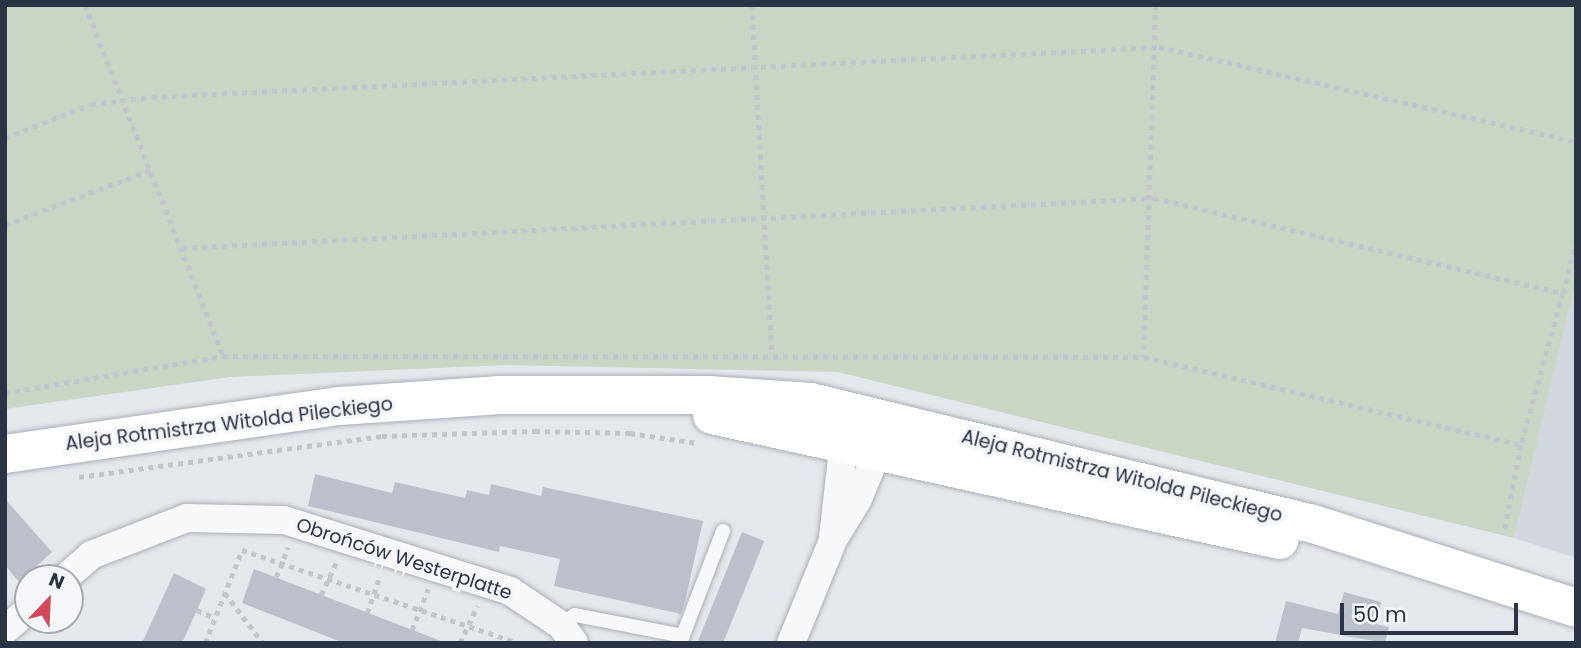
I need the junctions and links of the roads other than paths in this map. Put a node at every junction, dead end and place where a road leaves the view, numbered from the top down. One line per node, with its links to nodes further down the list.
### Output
1 (865, 434): 2 (street, Aleja Rotmistrza Witolda Pileckiego); 5 (street, Aleja Rotmistrza Witolda Pileckiego); 8 (street)
2 (5, 454)
3 (723, 531): 7 (lane)
4 (81, 564): 6 (street, Obrońców Westerplatte)
5 (1576, 608)
6 (567, 634): 7 (lane)
7 (682, 639)
8 (791, 643)

